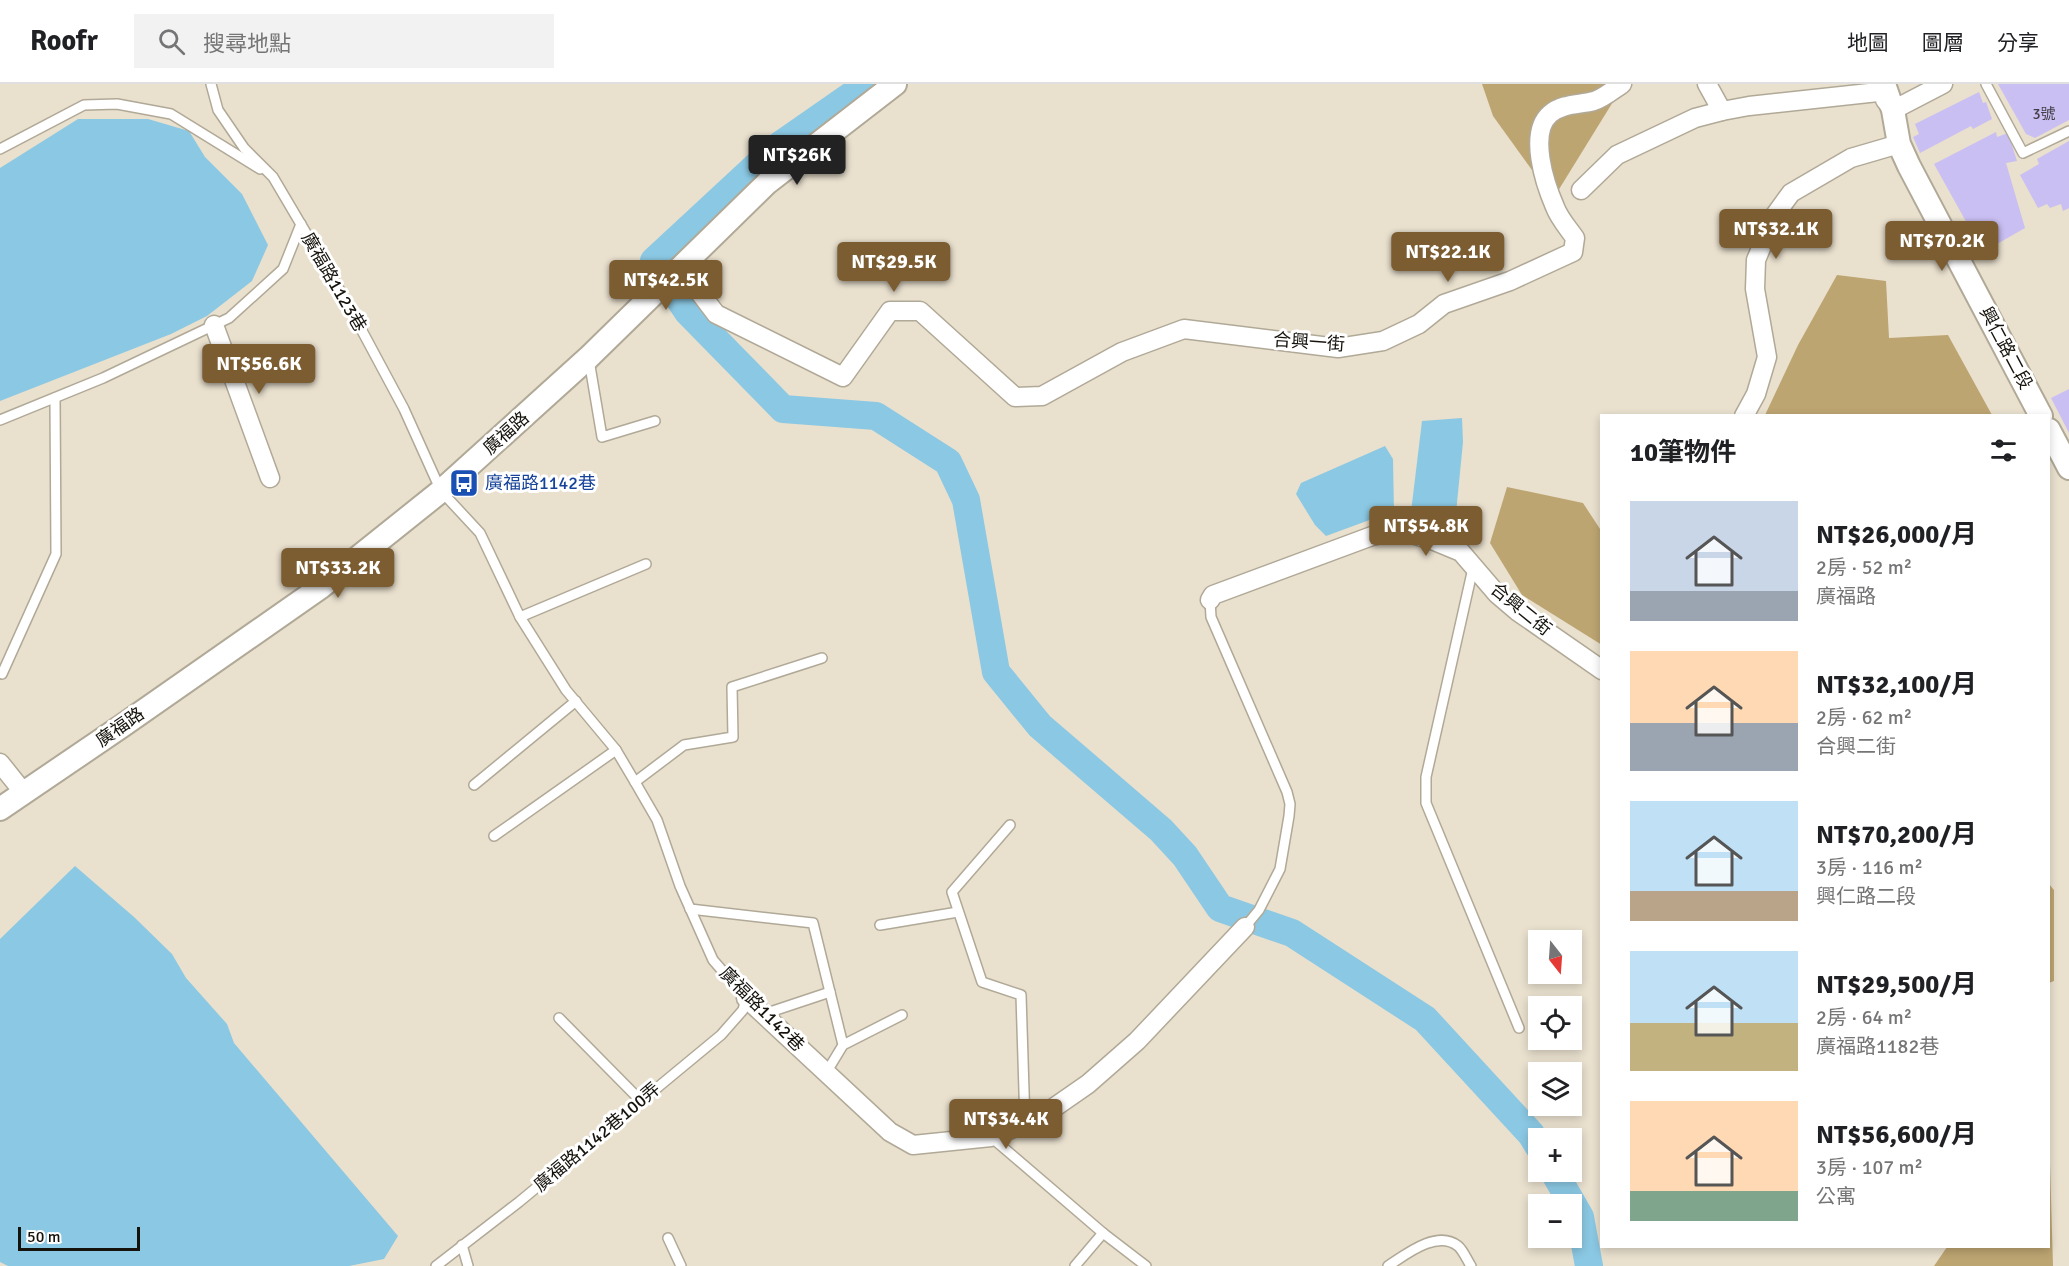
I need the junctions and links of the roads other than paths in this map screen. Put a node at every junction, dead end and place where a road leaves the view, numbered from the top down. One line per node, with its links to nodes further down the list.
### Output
1 (212, 84): 13 (lane, 廣福路1123巷)
2 (895, 84): 16 (street, 廣福路)
3 (1622, 84): 16 (street, 合興一街)
4 (1707, 84): 9 (street)
5 (1943, 84): 8 (street)
6 (1986, 84): 10 (lane)
7 (1878, 87): 8 (street, 興仁路二段); 9 (street)
8 (1893, 110): 11 (street, 興仁路二段)
9 (1722, 111): 14 (street)
10 (2069, 131)
11 (1899, 144): 20 (street); 21 (street, 興仁路二段)
12 (0, 149): 13 (lane)
13 (273, 177): 15 (lane, 廣福路1123巷)
14 (1581, 190)
15 (302, 224): 17 (lane); 27 (lane, 廣福路1123巷)
16 (680, 268): 18 (street, 廣福路)
17 (214, 325): 19 (lane); 26 (street)
18 (588, 358): 23 (lane); 27 (street, 廣福路)
19 (55, 398): 22 (lane); 34 (lane)
20 (1745, 414)
21 (2040, 414)
22 (0, 420)
23 (655, 421)
24 (2050, 432): 25 (street)
25 (2069, 468)
26 (270, 477)
27 (441, 491): 31 (lane, 廣福路1142巷); 40 (street, 廣福路)
28 (646, 564): 31 (lane)
29 (1473, 565): 30 (street, 合興二街); 33 (street, 合興二街); 53 (lane)
30 (1210, 600): 47 (lane)
31 (520, 616): 35 (lane, 廣福路1142巷)
32 (822, 658): 38 (lane)
33 (1600, 669)
34 (2, 674)
35 (576, 701): 36 (lane, 廣福路1142巷); 39 (lane)
36 (616, 750): 38 (lane, 廣福路1142巷); 43 (lane)
37 (0, 763): 40 (street)
38 (635, 782): 44 (lane, 廣福路1142巷)
39 (474, 785)
40 (24, 793): 41 (street, 廣福路)
41 (0, 809)
42 (1010, 825): 45 (lane)
43 (494, 836)
44 (690, 909): 48 (lane); 49 (lane, 廣福路1142巷)
45 (958, 912): 46 (lane); 57 (lane)
46 (880, 925)
47 (1245, 927): 57 (street, 廣福路1142巷)
48 (830, 992): 50 (lane); 54 (lane)
49 (746, 998): 50 (street, 廣福路1142巷); 56 (lane, 廣福路1142巷100弄)
50 (763, 1014): 55 (street, 廣福路1142巷)
51 (902, 1016): 54 (lane)
52 (559, 1018): 56 (lane)
53 (1520, 1028)
54 (843, 1045): 55 (lane)
55 (826, 1073): 58 (street, 廣福路1142巷)
56 (641, 1101): 61 (lane, 廣福路1142巷100弄)
57 (1026, 1123): 58 (street, 廣福路1142巷)
58 (991, 1137): 59 (lane)
59 (1103, 1233): 65 (lane); 66 (lane)
60 (668, 1238): 64 (lane)
61 (462, 1245): 62 (lane, 廣福路1142巷100弄); 63 (lane)
62 (436, 1266)
63 (468, 1266)
64 (681, 1266)
65 (1075, 1266)
66 (1146, 1266)
67 (1388, 1266): 68 (lane)
68 (1472, 1266)

